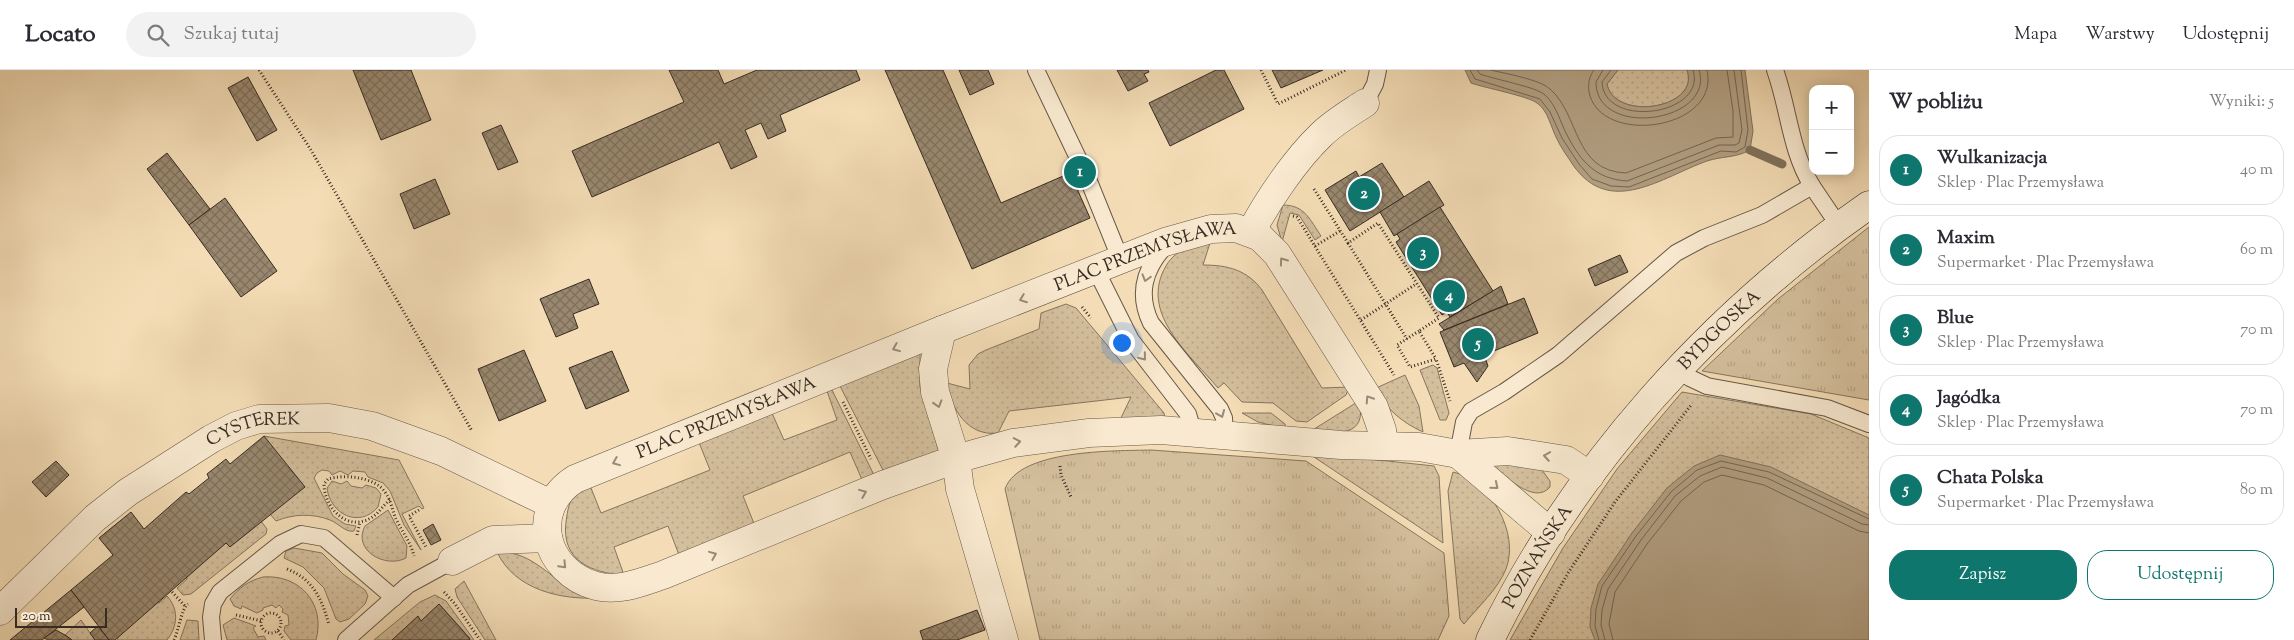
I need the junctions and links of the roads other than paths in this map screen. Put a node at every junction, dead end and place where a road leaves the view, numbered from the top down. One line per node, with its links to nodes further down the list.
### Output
1 (1036, 70): 10 (lane)
2 (1378, 70): 4 (lane)
3 (1775, 70): 5 (lane)
4 (1365, 103): 8 (street)
5 (1812, 186): 7 (lane); 17 (lane)
6 (1869, 205): 7 (street, BYDGOSKA)
7 (1839, 226): 12 (street, BYDGOSKA)
8 (1251, 232): 9 (street, PLAC PRZEMYSŁAWA); 16 (street, PLAC PRZEMYSŁAWA, one-way to 8)
9 (1174, 240): 10 (street, PLAC PRZEMYSŁAWA); 15 (lane, one-way to 15)
10 (1108, 264): 11 (street, PLAC PRZEMYSŁAWA, one-way to 11); 14 (lane, one-way to 14)
11 (942, 330): 18 (street, one-way to 18); 20 (street, PLAC PRZEMYSŁAWA, one-way to 20)
12 (1678, 370): 13 (lane); 19 (street, BYDGOSKA)
13 (1869, 424)
14 (1194, 432): 15 (street); 18 (street, one-way to 14)
15 (1225, 435): 16 (street)
16 (1384, 445): 17 (street)
17 (1458, 454): 19 (street, one-way to 17); 21 (street, one-way to 21)
18 (956, 459): 22 (street, one-way to 18); 28 (street)
19 (1590, 476): 21 (street, POZNAŃSKA)
20 (551, 504): 22 (street); 25 (street, CYSTEREK)
21 (1551, 533): 29 (street, POZNAŃSKA)
22 (548, 538): 23 (street)
23 (440, 557): 24 (lane)
24 (394, 598): 26 (lane); 27 (lane)
25 (0, 611)
26 (213, 640)
27 (346, 640)
28 (1004, 640)
29 (1490, 640)

